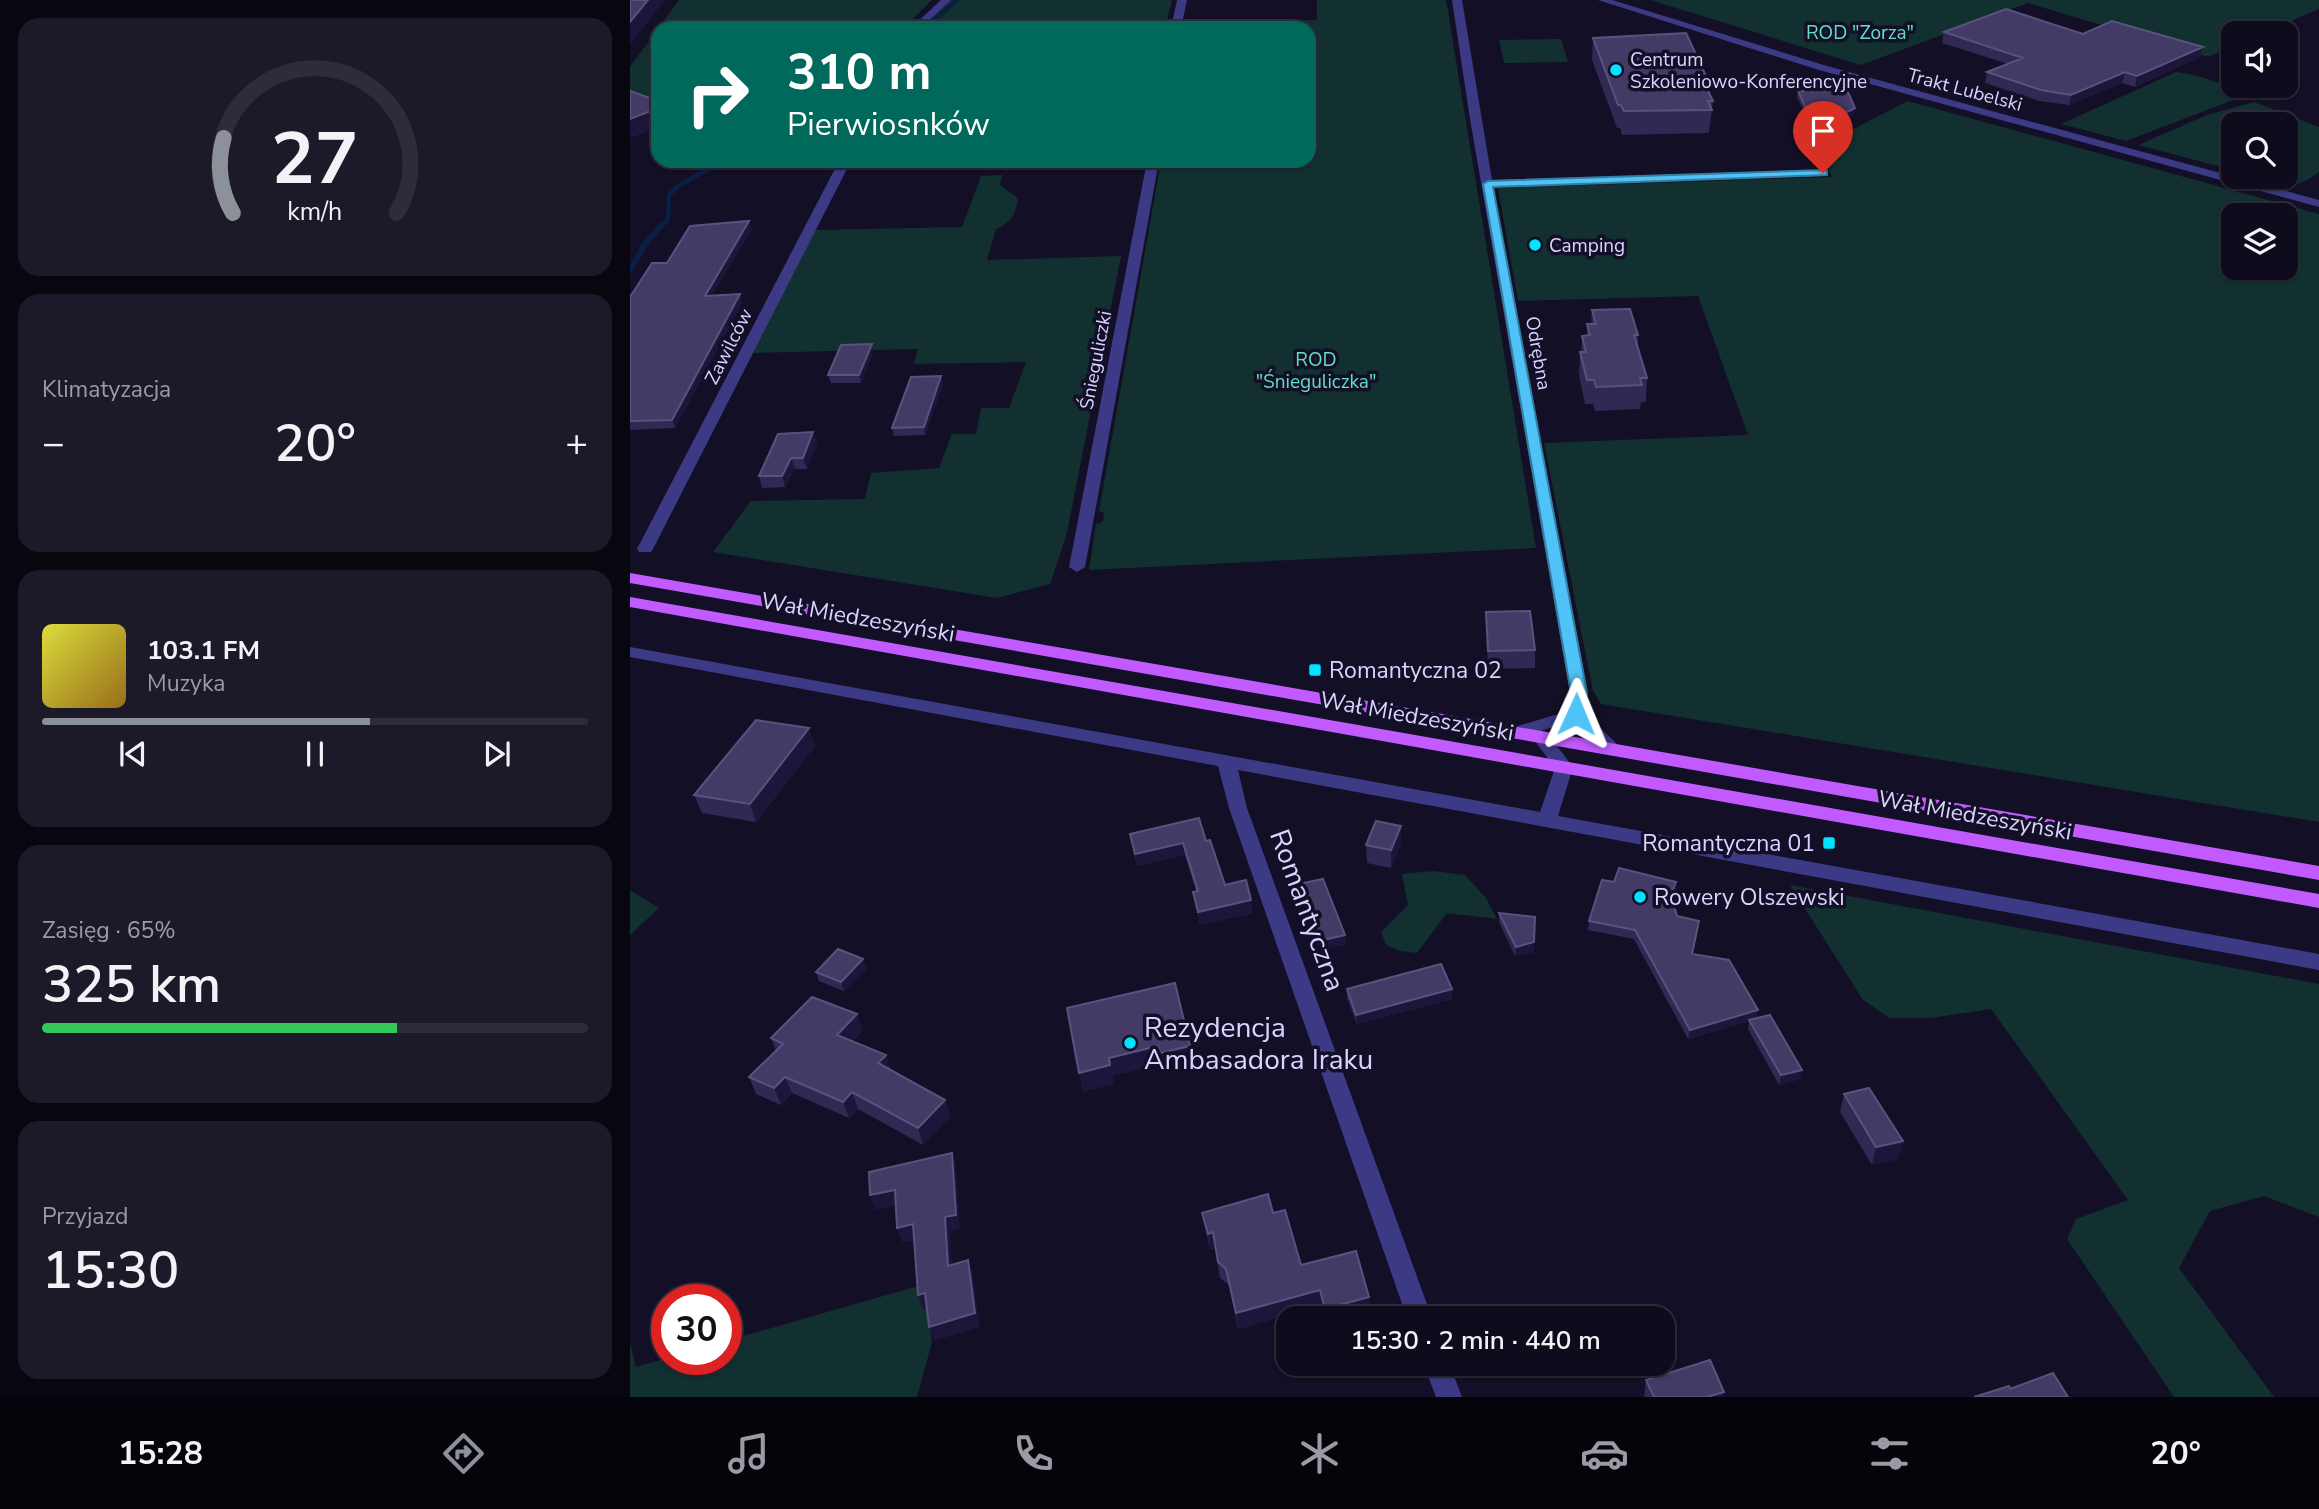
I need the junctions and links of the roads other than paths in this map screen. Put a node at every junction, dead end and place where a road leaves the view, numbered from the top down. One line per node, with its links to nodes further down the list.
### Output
1 (946, 0): 5 (street)
2 (1182, 0): 6 (street)
3 (1457, 0): 10 (street, Odrębna)
4 (1603, 0): 11 (street, Trakt Lubelski)
5 (924, 21)
6 (1178, 21)
7 (841, 168): 12 (street, Zawilców)
8 (1152, 168): 13 (street, Śnieguliczki)
9 (1823, 173): 10 (street)
10 (1488, 184): 17 (street, Odrębna)
11 (2319, 205)
12 (645, 549)
13 (1077, 567)
14 (630, 578): 18 (main road, Wał Miedzeszyński)
15 (630, 602): 22 (main road, Wał Miedzeszyński)
16 (630, 652): 21 (street)
17 (1576, 714): 18 (street); 20 (street)
18 (1514, 733): 19 (main road, Wał Miedzeszyński)
19 (1541, 737): 20 (main road, Wał Miedzeszyński); 22 (street)
20 (1612, 749): 24 (main road, Wał Miedzeszyński)
21 (1226, 760): 23 (street); 27 (street, Romantyczna)
22 (1564, 767): 23 (street); 25 (main road, Wał Miedzeszyński)
23 (1547, 821): 26 (street)
24 (2319, 873)
25 (2319, 901)
26 (2319, 962)
27 (1416, 1306)
28 (1441, 1376): 29 (street)
29 (1448, 1397)

